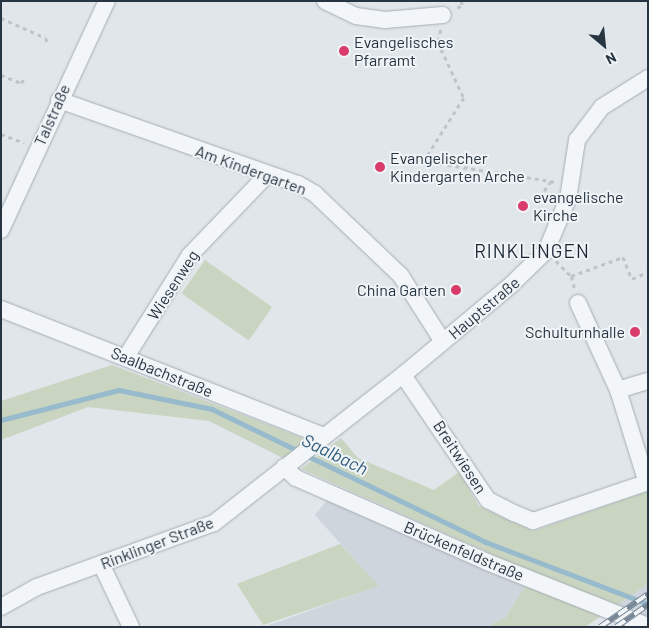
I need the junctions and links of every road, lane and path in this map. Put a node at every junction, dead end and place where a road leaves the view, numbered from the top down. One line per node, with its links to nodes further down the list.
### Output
1 (107, 1): 9 (street, Talstraße)
2 (325, 1): 3 (street)
3 (443, 15): 13 (path)
4 (1, 18): 5 (path)
5 (47, 42)
6 (1, 75): 7 (path)
7 (25, 78)
8 (648, 78): 14 (street, Hauptstraße)
9 (58, 100): 11 (street, Talstraße); 12 (street, Am Kindergarten)
10 (1, 134): 11 (path)
11 (37, 148): 16 (street, Talstraße)
12 (267, 175): 22 (street, Am Kindergarten); 23 (street, Wiesenweg)
13 (551, 181): 14 (path); 15 (path)
14 (570, 182): 17 (street, Hauptstraße)
15 (544, 191)
16 (1, 230)
17 (546, 251): 19 (path); 22 (street, Hauptstraße)
18 (648, 272): 19 (path)
19 (571, 276): 20 (path)
20 (578, 303): 26 (street, Breitwiesen)
21 (1, 309): 23 (street, Saalbachstraße)
22 (442, 342): 24 (street, Hauptstraße)
23 (126, 358): 27 (street, Saalbachstraße)
24 (403, 375): 27 (street, Hauptstraße); 29 (street, Breitwiesen)
25 (648, 381): 26 (street)
26 (618, 390): 29 (street, Breitwiesen)
27 (320, 438): 28 (street, Rinklinger Straße)
28 (288, 464): 30 (street, Rinklinger Straße); 32 (street, Brückenfeldstraße)
29 (647, 482)
30 (101, 564): 31 (street, Rinklinger Straße); 33 (street)
31 (1, 607)
32 (648, 626)
33 (131, 627)

